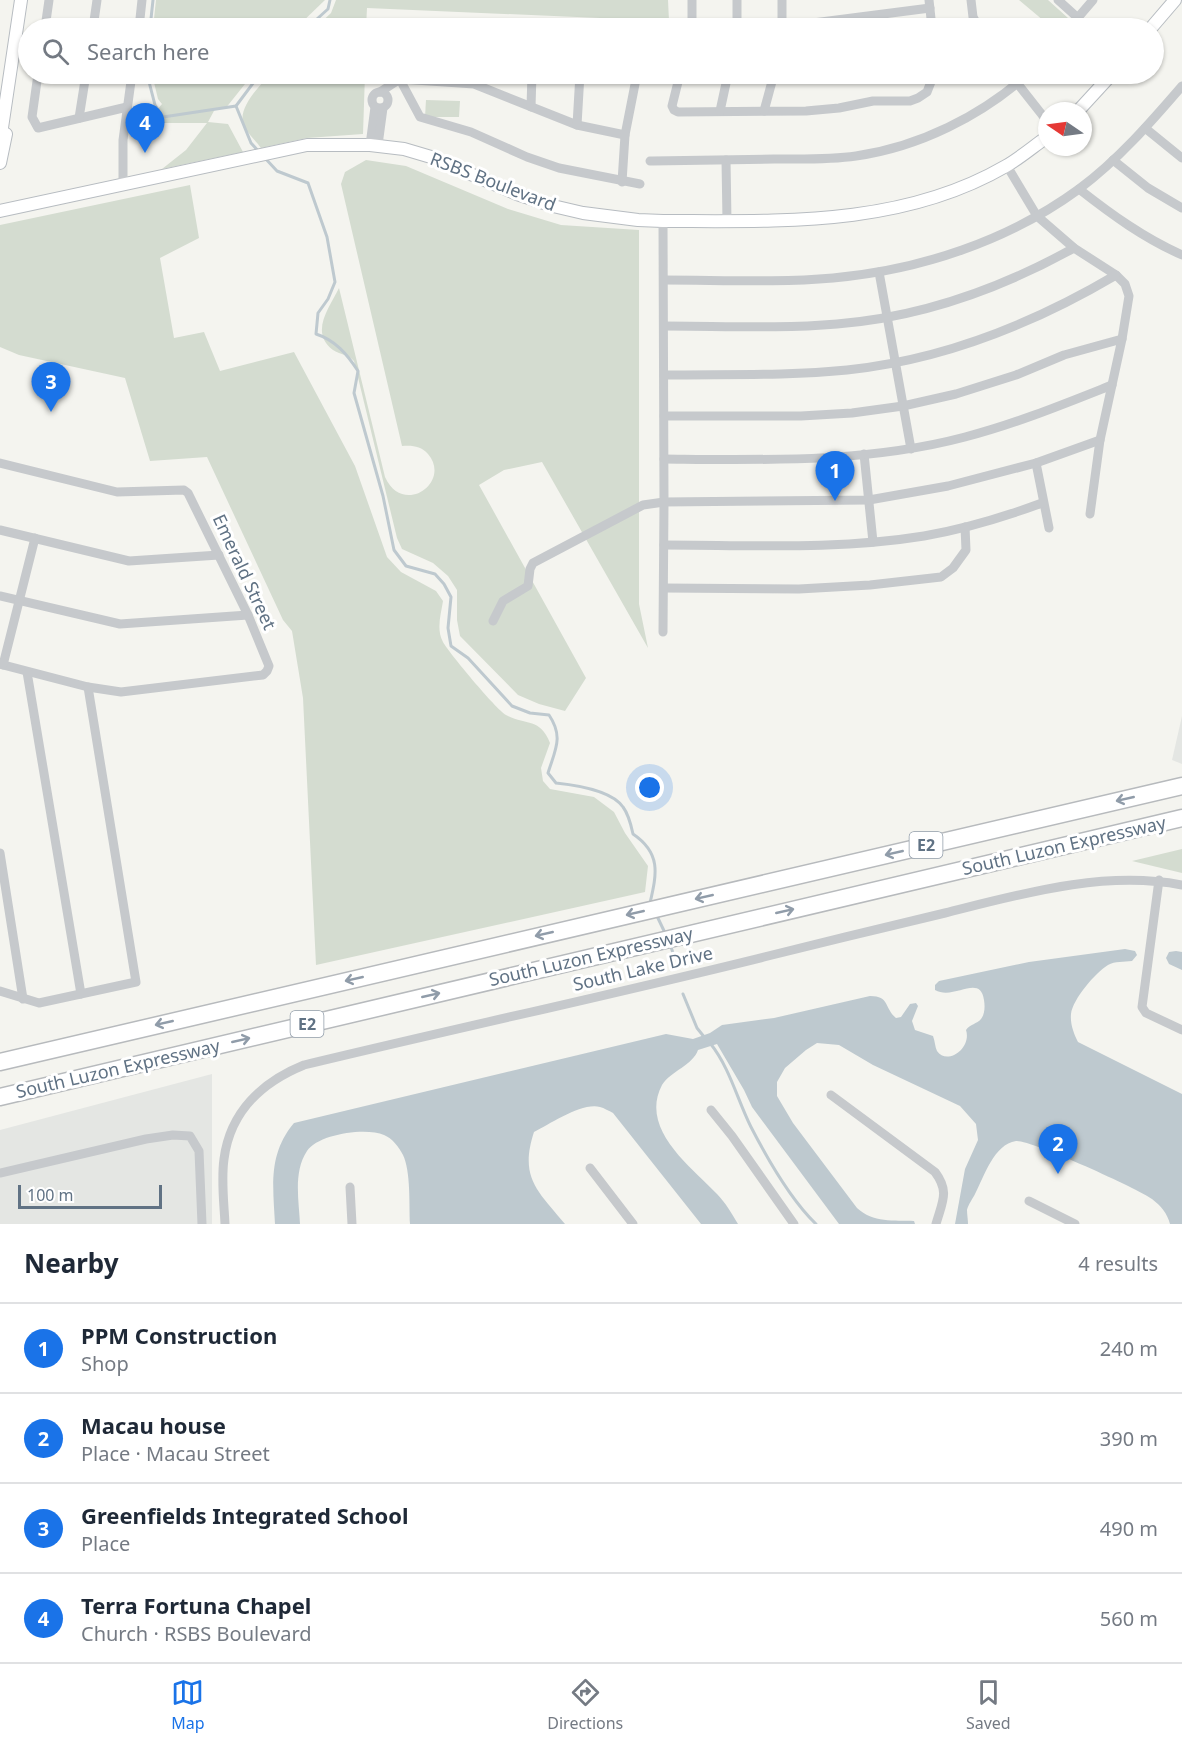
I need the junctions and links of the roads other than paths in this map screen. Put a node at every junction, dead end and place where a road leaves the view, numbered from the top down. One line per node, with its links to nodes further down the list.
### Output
1 (21, 0): 51 (street)
2 (49, 0): 13 (street)
3 (97, 0): 14 (street)
4 (142, 0): 15 (street)
5 (692, 0): 16 (street)
6 (737, 0): 17 (street)
7 (782, 0): 18 (street)
8 (971, 0): 20 (street)
9 (1058, 0): 21 (street)
10 (1093, 0): 21 (street)
11 (1175, 0): 22 (street)
12 (930, 4): 19 (street)
13 (46, 18)
14 (94, 18)
15 (140, 18)
16 (692, 18)
17 (737, 18)
18 (782, 18)
19 (844, 18)
20 (974, 18)
21 (1078, 18)
22 (1160, 18)
23 (37, 84): 52 (street)
24 (84, 84): 52 (street)
25 (130, 84): 46 (street)
26 (390, 84): 41 (street)
27 (402, 84): 40 (street)
28 (410, 84): 40 (street)
29 (474, 84): 47 (street)
30 (532, 84): 47 (street)
31 (579, 84): 53 (street)
32 (635, 84): 55 (street)
33 (677, 84): 49 (street)
34 (726, 84): 49 (street)
35 (771, 84): 50 (street)
36 (930, 84): 50 (street)
37 (1017, 84): 48 (street); 60 (street)
38 (1103, 84): 43 (street)
39 (1182, 86): 42 (street)
40 (404, 89): 45 (street); 65 (street)
41 (380, 92): 45 (street); 45 (street)
42 (1174, 95): 44 (street); 54 (street)
43 (1086, 102)
44 (1182, 103)
45 (382, 105): 58 (street)
46 (127, 107): 52 (street); 66 (street)
47 (531, 107): 53 (street)
48 (1038, 110)
49 (720, 111): 50 (street)
50 (764, 111)
51 (2, 113): 56 (street); 63 (street)
52 (79, 118)
53 (577, 125): 55 (street)
54 (1145, 128): 59 (street); 61 (street)
55 (625, 135): 65 (street)
56 (0, 141)
57 (1038, 143): 64 (street, RSBS Boulevard)
58 (374, 145): 66 (street, RSBS Boulevard); 72 (street, RSBS Boulevard)
59 (1182, 158)
60 (726, 160): 62 (street); 73 (street)
61 (1113, 160): 68 (street); 69 (street)
62 (650, 161)
63 (0, 163)
64 (1006, 166): 71 (street); 73 (street, RSBS Boulevard)
65 (622, 182): 67 (street)
66 (123, 183): 70 (street, RSBS Boulevard)
67 (640, 184)
68 (1079, 189): 71 (street); 75 (street)
69 (1182, 208)
70 (0, 211)
71 (1037, 216): 74 (street); 76 (street)
72 (663, 221): 73 (street, RSBS Boulevard); 78 (street)
73 (727, 221)
74 (1074, 248): 77 (street); 79 (street)
75 (1182, 255)
76 (879, 272): 78 (street); 79 (street)
77 (1116, 275): 81 (street); 82 (street)
78 (664, 280): 80 (street)
79 (887, 317): 80 (street); 82 (street)
80 (664, 326): 83 (street)
81 (1122, 339): 84 (street); 85 (street)
82 (895, 363): 83 (street); 85 (street)
83 (664, 375): 86 (street)
84 (1112, 385): 87 (street); 88 (street)
85 (903, 406): 86 (street); 88 (street)
86 (664, 416): 90 (street)
87 (1100, 440): 91 (street); 96 (street)
88 (911, 449): 89 (street)
89 (864, 454): 90 (street); 93 (street)
90 (664, 459): 94 (street)
91 (1036, 463): 93 (street); 95 (street)
92 (0, 464): 103 (street, Emerald Street)
93 (869, 500): 94 (street); 101 (street)
94 (664, 502): 102 (street); 108 (street)
95 (1042, 503): 97 (street); 98 (street)
96 (1089, 514)
97 (965, 527): 101 (street); 104 (street)
98 (1049, 528)
99 (0, 530): 100 (street)
100 (35, 538): 103 (street); 106 (street)
101 (873, 542): 102 (street)
102 (664, 545): 104 (street)
103 (219, 555): 107 (street, Emerald Street)
104 (664, 588): 109 (street)
105 (0, 596): 106 (street)
106 (19, 601): 107 (street); 110 (street)
107 (248, 615): 112 (street, Emerald Street)
108 (493, 621)
109 (663, 632)
110 (1, 664): 111 (street)
111 (27, 672): 112 (street); 120 (street)
112 (88, 687): 120 (street)
113 (1178, 785): 123 (highway, South Luzon Expressway / E2, one-way to 123)
114 (1182, 818): 125 (highway, South Luzon Expressway / E2, one-way to 114)
115 (0, 853): 118 (street)
116 (1159, 880): 117 (street, South Lake Drive); 122 (street); 133 (street, South Lake Drive)
117 (1182, 885)
118 (4, 905): 121 (street)
119 (0, 991): 121 (street)
120 (81, 994): 121 (street)
121 (23, 999)
122 (1182, 1030)
123 (0, 1062)
124 (831, 1095): 137 (street)
125 (0, 1097)
126 (711, 1110): 136 (street)
127 (590, 1168): 135 (street)
128 (0, 1173): 132 (street)
129 (350, 1187): 134 (street)
130 (1029, 1201): 131 (street)
131 (1069, 1223)
132 (202, 1224)
133 (225, 1224)
134 (352, 1224)
135 (633, 1224)
136 (794, 1224)
137 (936, 1224)

